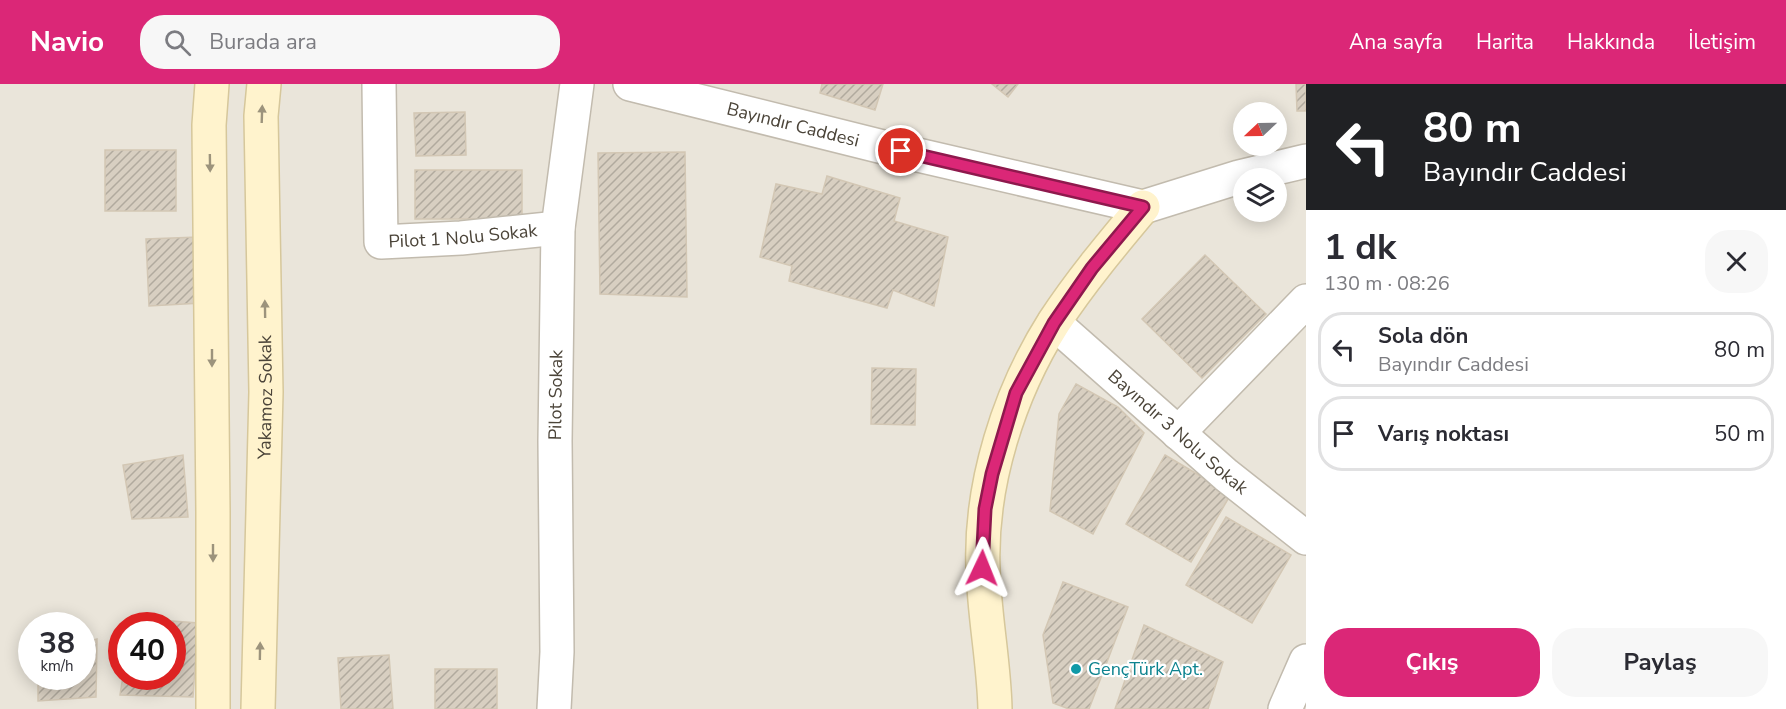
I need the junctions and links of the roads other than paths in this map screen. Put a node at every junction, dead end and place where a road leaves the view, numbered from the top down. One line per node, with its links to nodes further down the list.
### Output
1 (212, 84): 14 (main road, one-way to 14)
2 (264, 84): 15 (main road, Yakamoz Sokak, one-way to 2)
3 (380, 84): 8 (street, Pilot 1 Nolu Sokak)
4 (577, 84): 8 (street, Pilot Sokak)
5 (630, 84): 7 (street, Bayındır Caddesi)
6 (1306, 161): 7 (street)
7 (1143, 207): 10 (main road)
8 (558, 228): 16 (street, Pilot Sokak)
9 (1306, 301): 11 (street)
10 (1054, 323): 11 (street, Bayındır 3 Nolu Sokak); 17 (main road)
11 (1178, 433): 12 (street, Bayındır 3 Nolu Sokak)
12 (1306, 538)
13 (1306, 662): 18 (street)
14 (213, 709)
15 (258, 709)
16 (554, 709)
17 (995, 709)
18 (1285, 709)

